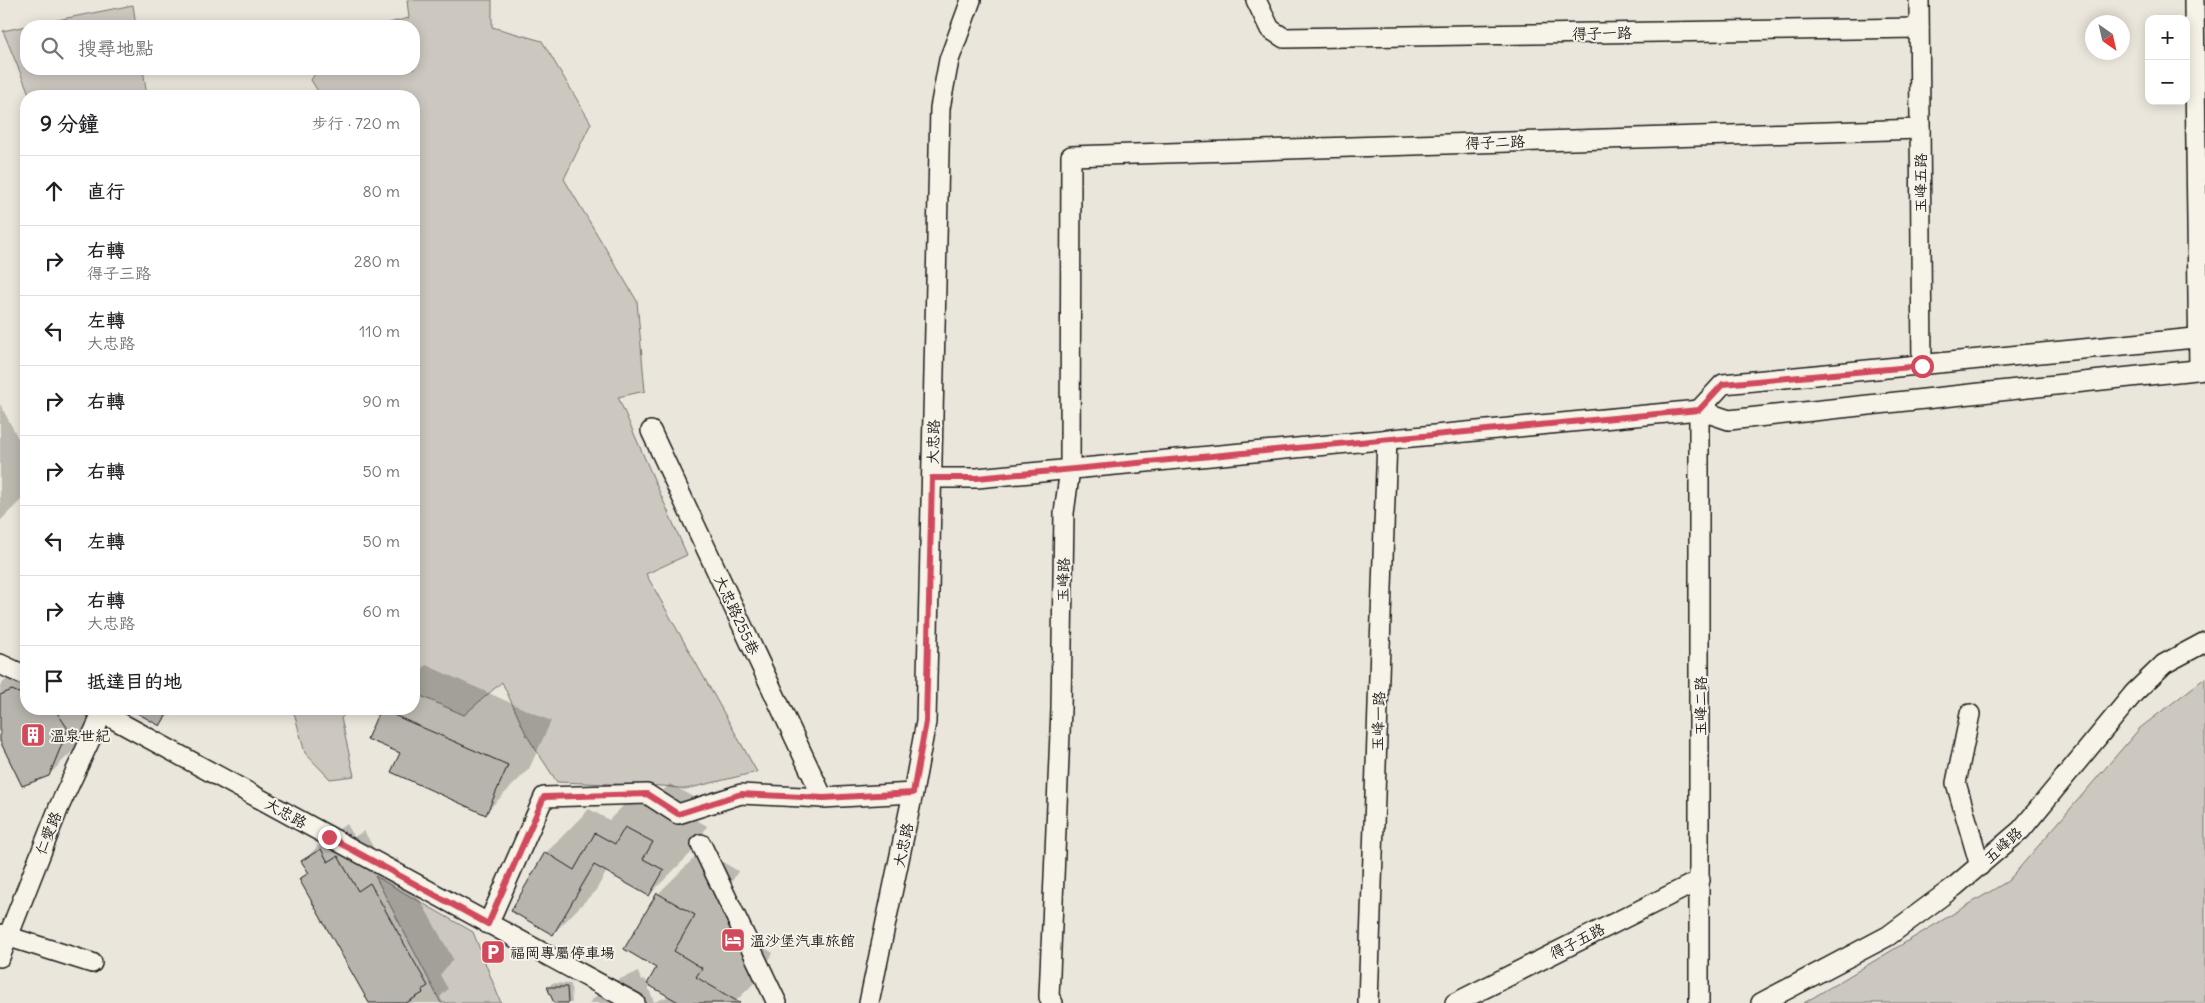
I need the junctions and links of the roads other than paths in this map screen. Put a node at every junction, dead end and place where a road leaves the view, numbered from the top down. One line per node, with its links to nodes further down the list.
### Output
1 (971, 0): 15 (street, 大忠路)
2 (1256, 0): 5 (street, 得子一路)
3 (1919, 0): 5 (street, 玉峰五路)
4 (2194, 0): 8 (street)
5 (1919, 28): 6 (street, 玉峰五路)
6 (1920, 129): 7 (street, 得子二路); 9 (street, 玉峰五路)
7 (1071, 156): 14 (street, 玉峰路)
8 (2202, 337): 9 (street); 10 (street)
9 (1922, 366): 11 (street)
10 (2202, 369): 11 (street)
11 (1699, 410): 13 (street); 26 (street, 玉峰二路)
12 (651, 431): 23 (street, 大忠路255巷)
13 (1387, 439): 14 (street); 35 (street, 玉峰一路)
14 (1070, 469): 15 (street); 34 (street, 玉峰路)
15 (932, 478): 22 (street, 大忠路)
16 (2205, 642): 25 (street, 五峰路)
17 (0, 664): 18 (street)
18 (20, 673)
19 (1970, 714): 25 (street)
20 (97, 715): 28 (street, 仁愛路)
21 (106, 715): 27 (street, 大忠路)
22 (913, 793): 23 (street); 33 (street, 大忠路)
23 (824, 798): 27 (street)
24 (701, 844): 32 (street)
25 (1980, 866): 38 (street, 五峰路)
26 (1700, 880): 36 (street, 得子五路); 37 (street, 玉峰二路)
27 (488, 924): 31 (street, 大忠路)
28 (4, 935): 29 (street, 仁愛路); 30 (street)
29 (0, 957)
30 (92, 963)
31 (635, 1003)
32 (777, 1003)
33 (869, 1003)
34 (1052, 1003)
35 (1368, 1003)
36 (1455, 1003)
37 (1699, 1003)
38 (1761, 1003)

